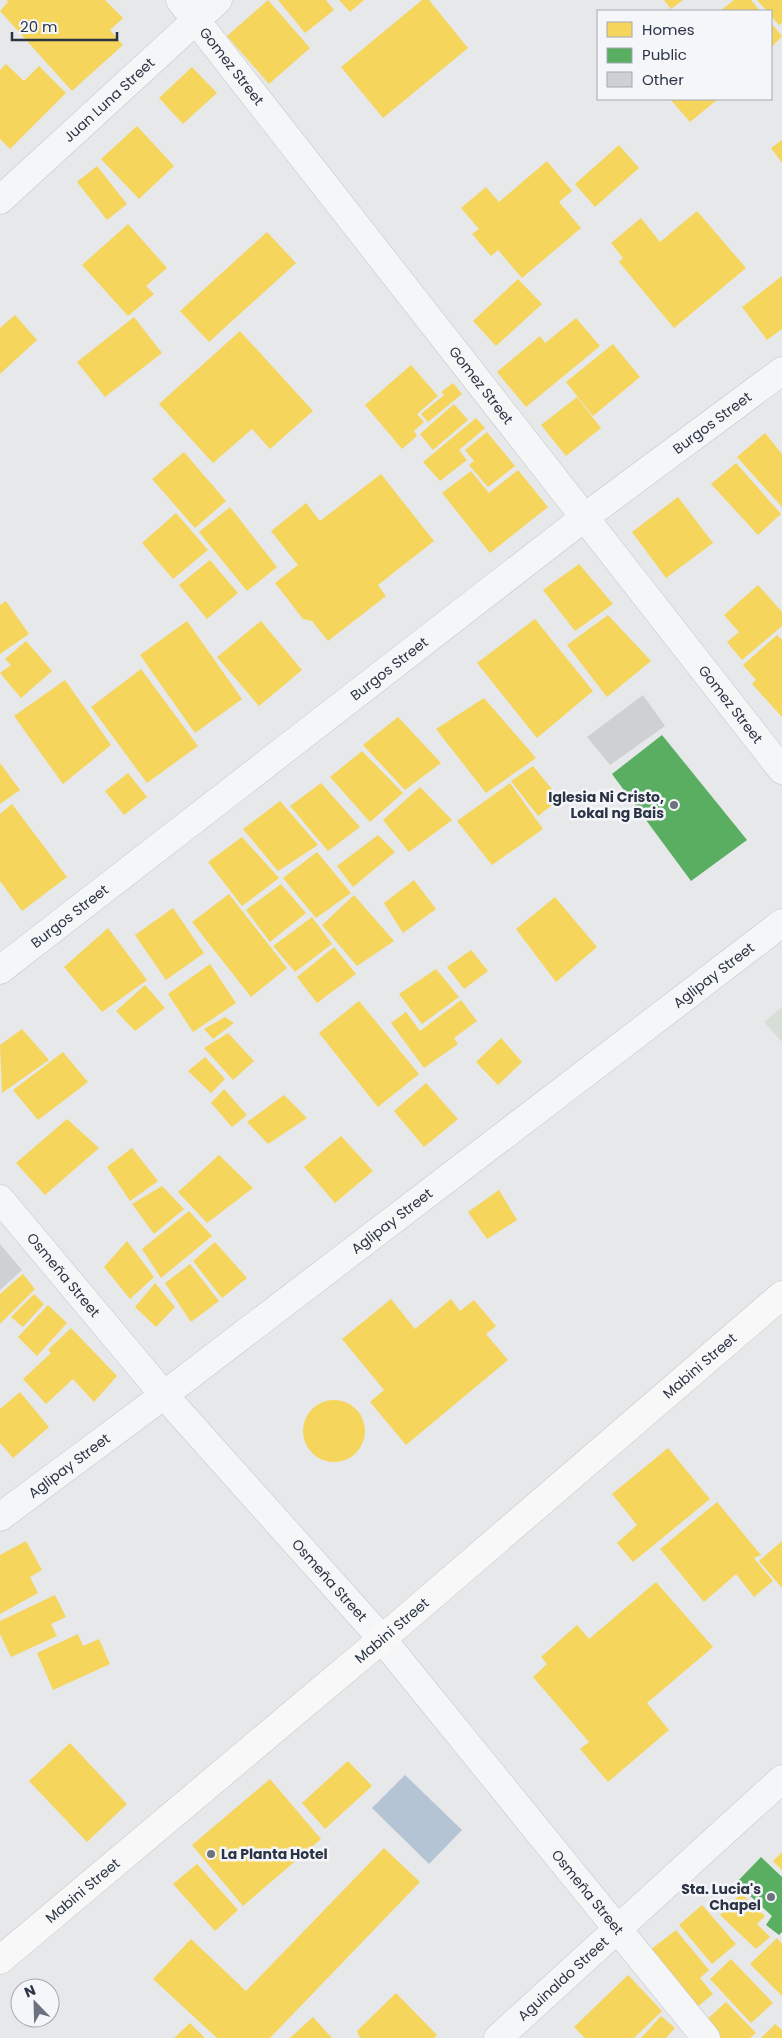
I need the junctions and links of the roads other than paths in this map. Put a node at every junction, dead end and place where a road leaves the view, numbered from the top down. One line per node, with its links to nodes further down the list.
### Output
1 (218, 0): 2 (street, Juan Luna Street)
2 (188, 9): 3 (street, Juan Luna Street); 5 (street, Gomez Street)
3 (0, 200)
4 (782, 371): 5 (street, Burgos Street)
5 (584, 517): 6 (street, Gomez Street); 8 (street, Burgos Street)
6 (782, 770)
7 (782, 923): 11 (street, Aglipay Street)
8 (0, 970)
9 (0, 1199): 11 (street, Osmeña Street)
10 (782, 1295): 13 (street, Mabini Street)
11 (164, 1395): 12 (street, Aglipay Street); 13 (street, Osmeña Street)
12 (0, 1517)
13 (382, 1639): 15 (street, Osmeña Street); 16 (street, Mabini Street)
14 (782, 1779): 15 (street, Aguinaldo Street)
15 (618, 1929): 17 (street, Aguinaldo Street); 18 (street, Osmeña Street)
16 (0, 1960)
17 (498, 2038)
18 (706, 2038)

